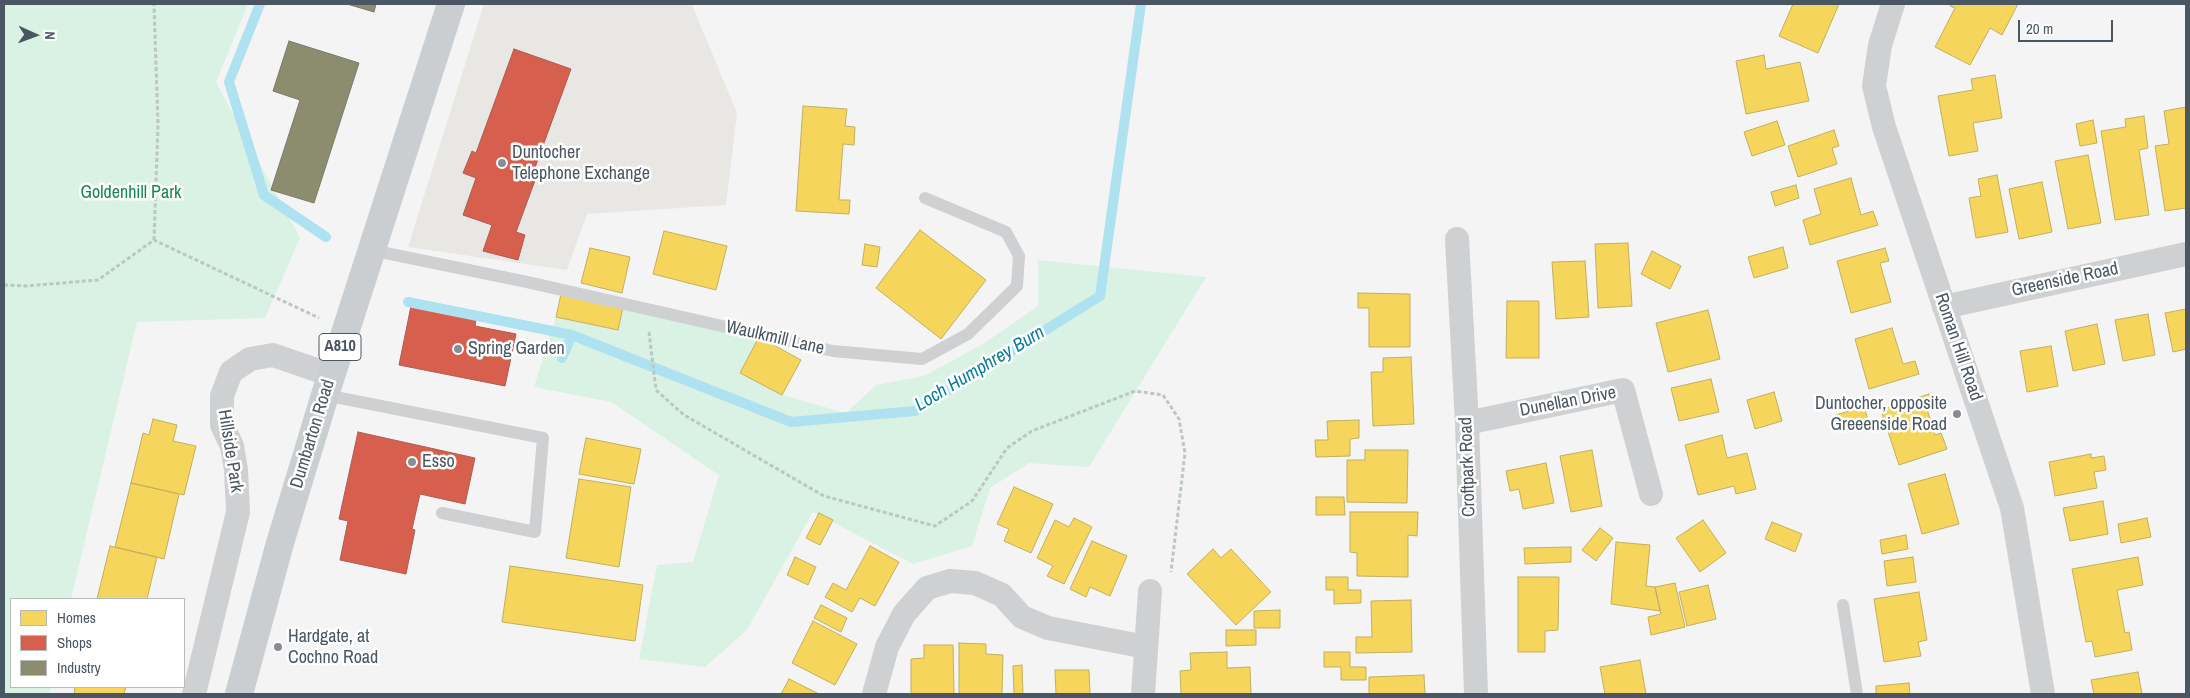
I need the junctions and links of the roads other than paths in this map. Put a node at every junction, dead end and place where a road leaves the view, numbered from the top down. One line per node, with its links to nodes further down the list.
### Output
1 (451, 4): 5 (main road, Dumbarton Road / A810)
2 (1892, 4): 7 (street, Roman Hill Road)
3 (925, 198): 5 (lane, Waulkmill Lane)
4 (1457, 239): 9 (street, Croftpark Road)
5 (370, 250): 8 (main road, Dumbarton Road / A810)
6 (2186, 254): 7 (street, Greenside Road)
7 (1944, 307): 21 (street, Roman Hill Road)
8 (328, 385): 11 (lane); 15 (street, Hillside Park); 16 (main road, Dumbarton Road / A810)
9 (1467, 423): 10 (street, Dunellan Drive); 19 (street, Croftpark Road)
10 (1651, 494)
11 (442, 513)
12 (1150, 591): 14 (street)
13 (1843, 605): 20 (lane)
14 (1146, 648): 17 (street); 18 (street)
15 (194, 694)
16 (238, 694)
17 (874, 694)
18 (1142, 694)
19 (1476, 694)
20 (1857, 694)
21 (2043, 694)

